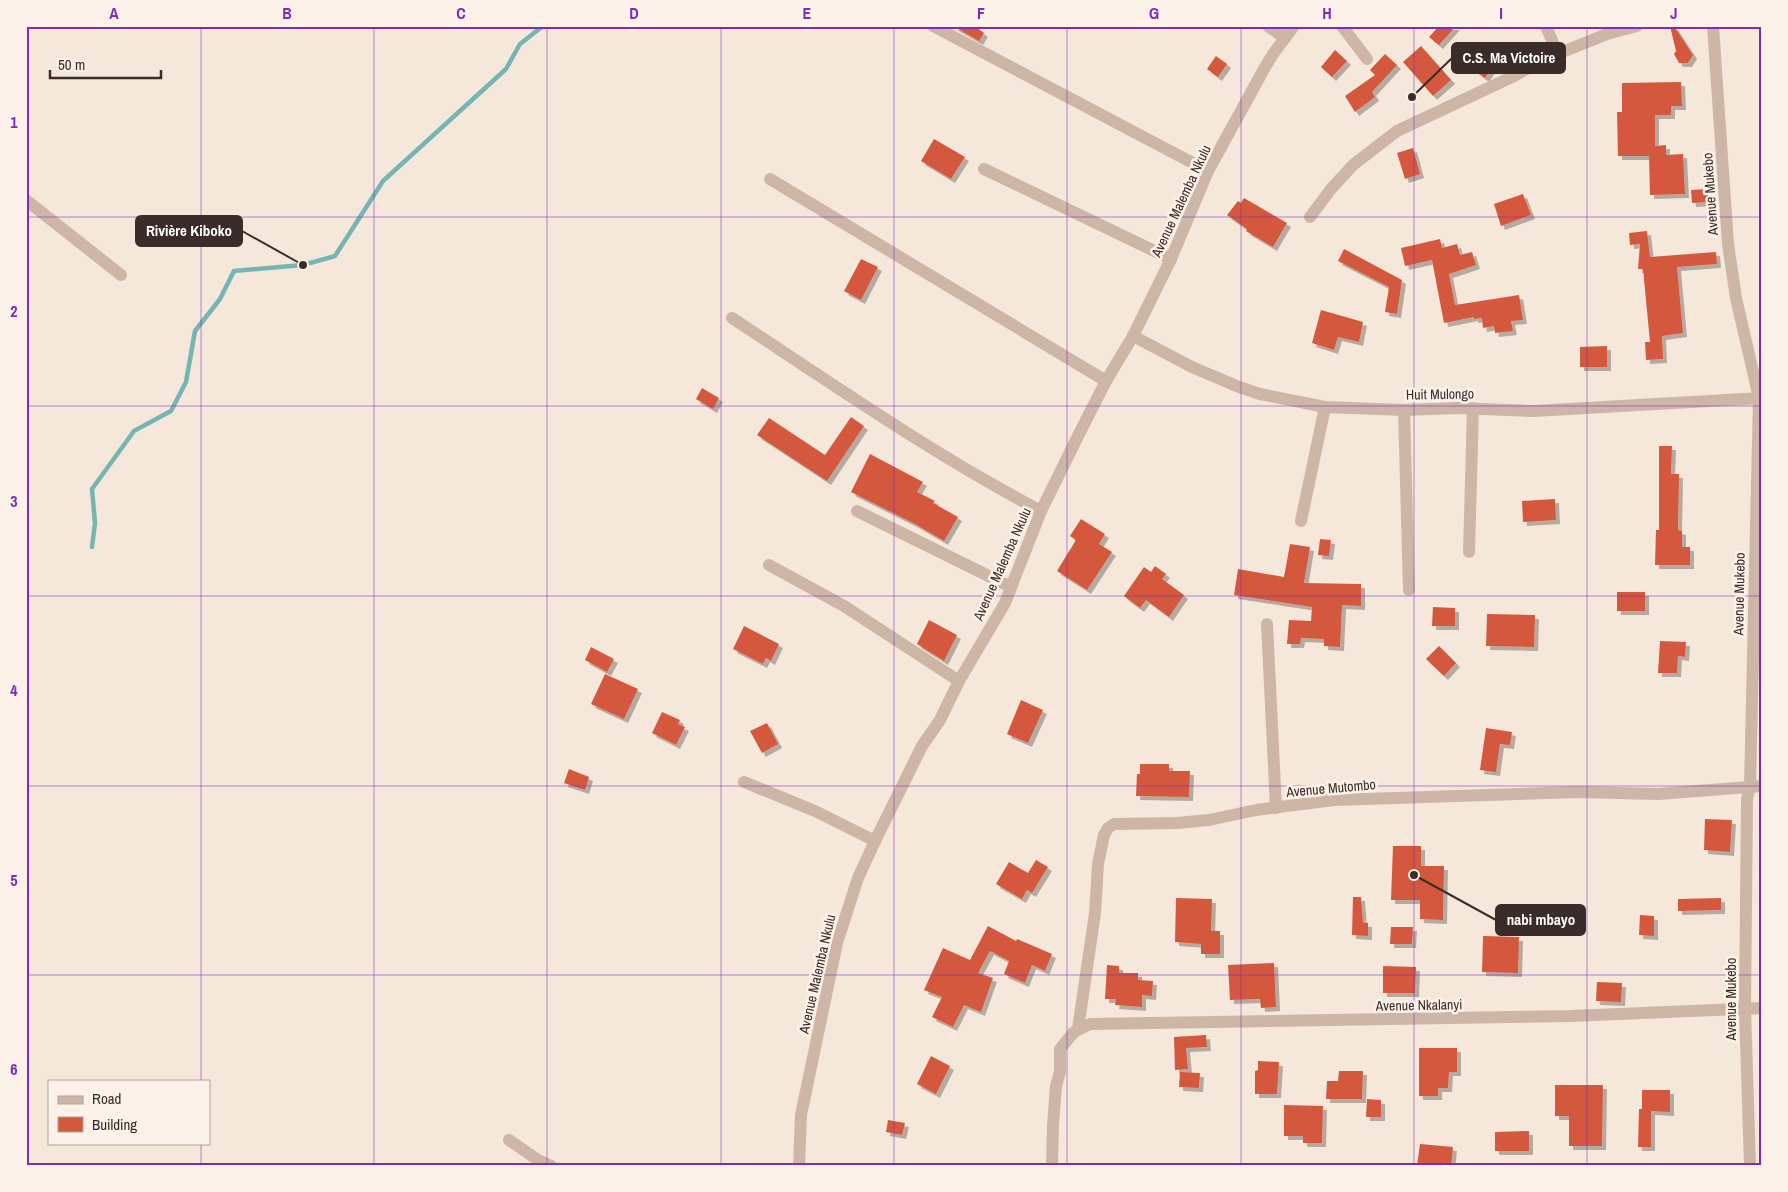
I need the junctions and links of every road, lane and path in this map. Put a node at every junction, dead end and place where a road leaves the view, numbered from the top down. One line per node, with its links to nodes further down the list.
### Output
1 (933, 26): 12 (street)
2 (1268, 26): 8 (street)
3 (1294, 26): 8 (street, Avenue Malemba Nkulu)
4 (1342, 26): 10 (street)
5 (1546, 26): 9 (street)
6 (1637, 26): 9 (street)
7 (1713, 26): 21 (street, Avenue Mukebo)
8 (1285, 38): 12 (street, Avenue Malemba Nkulu)
9 (1558, 54): 15 (street)
10 (1366, 59)
11 (984, 169): 16 (street)
12 (1208, 171): 16 (street, Avenue Malemba Nkulu)
13 (770, 179): 20 (street)
14 (26, 200): 17 (street)
15 (1310, 217)
16 (1171, 259): 19 (street, Avenue Malemba Nkulu)
17 (121, 275)
18 (732, 318): 26 (street)
19 (1133, 336): 20 (street, Avenue Malemba Nkulu); 22 (street, Huit Mulongo)
20 (1106, 381): 26 (street, Avenue Malemba Nkulu)
21 (1760, 398): 23 (street, Huit Mulongo); 35 (street, Avenue Mukebo)
22 (1325, 407): 24 (street, Huit Mulongo); 27 (street)
23 (1473, 408): 24 (street, Huit Mulongo); 28 (street)
24 (1404, 410): 31 (street)
25 (857, 511): 30 (street)
26 (1042, 511): 30 (street, Avenue Malemba Nkulu)
27 (1302, 521)
28 (1469, 552)
29 (769, 565): 33 (street)
30 (1011, 587): 33 (street, Avenue Malemba Nkulu)
31 (1409, 590)
32 (1267, 624): 36 (street)
33 (959, 681): 37 (street, Avenue Malemba Nkulu)
34 (744, 782): 37 (street)
35 (1756, 786): 36 (street, Avenue Mutombo); 39 (street, Avenue Mukebo)
36 (1276, 808): 40 (street, Avenue Mutombo)
37 (874, 841): 43 (street, Avenue Malemba Nkulu)
38 (1762, 1008): 39 (street, Avenue Nkalanyi)
39 (1745, 1009): 40 (street, Avenue Nkalanyi); 45 (street, Avenue Mukebo)
40 (1078, 1029): 44 (street)
41 (509, 1140): 42 (street)
42 (552, 1166)
43 (799, 1166)
44 (1052, 1166)
45 (1750, 1166)

